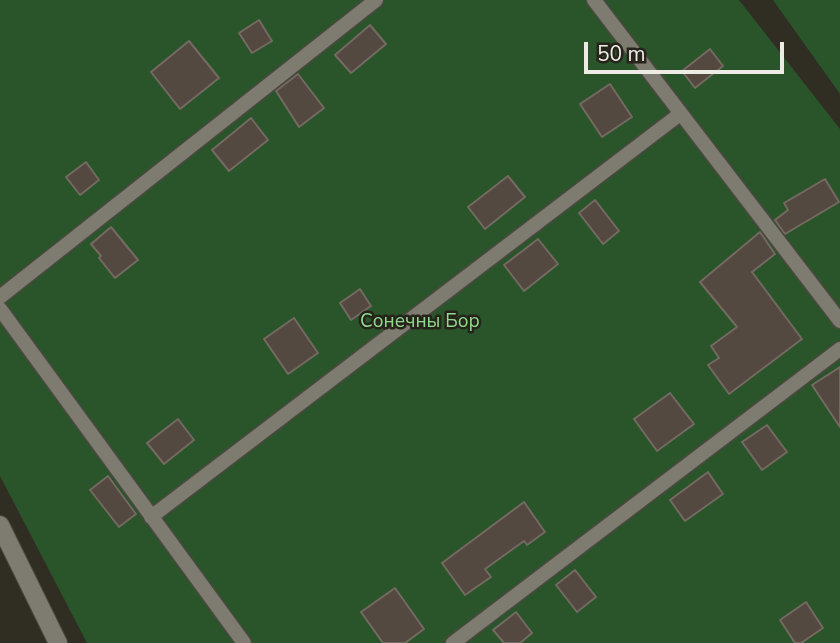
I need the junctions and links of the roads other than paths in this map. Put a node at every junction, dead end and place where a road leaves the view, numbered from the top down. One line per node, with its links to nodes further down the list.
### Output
1 (376, 0): 4 (lane)
2 (594, 0): 3 (lane)
3 (680, 114): 6 (lane); 8 (lane)
4 (0, 297)
5 (0, 309): 8 (lane)
6 (840, 321)
7 (840, 349): 12 (lane)
8 (151, 517): 11 (lane)
9 (0, 525): 10 (street)
10 (58, 643)
11 (244, 643)
12 (453, 643)

